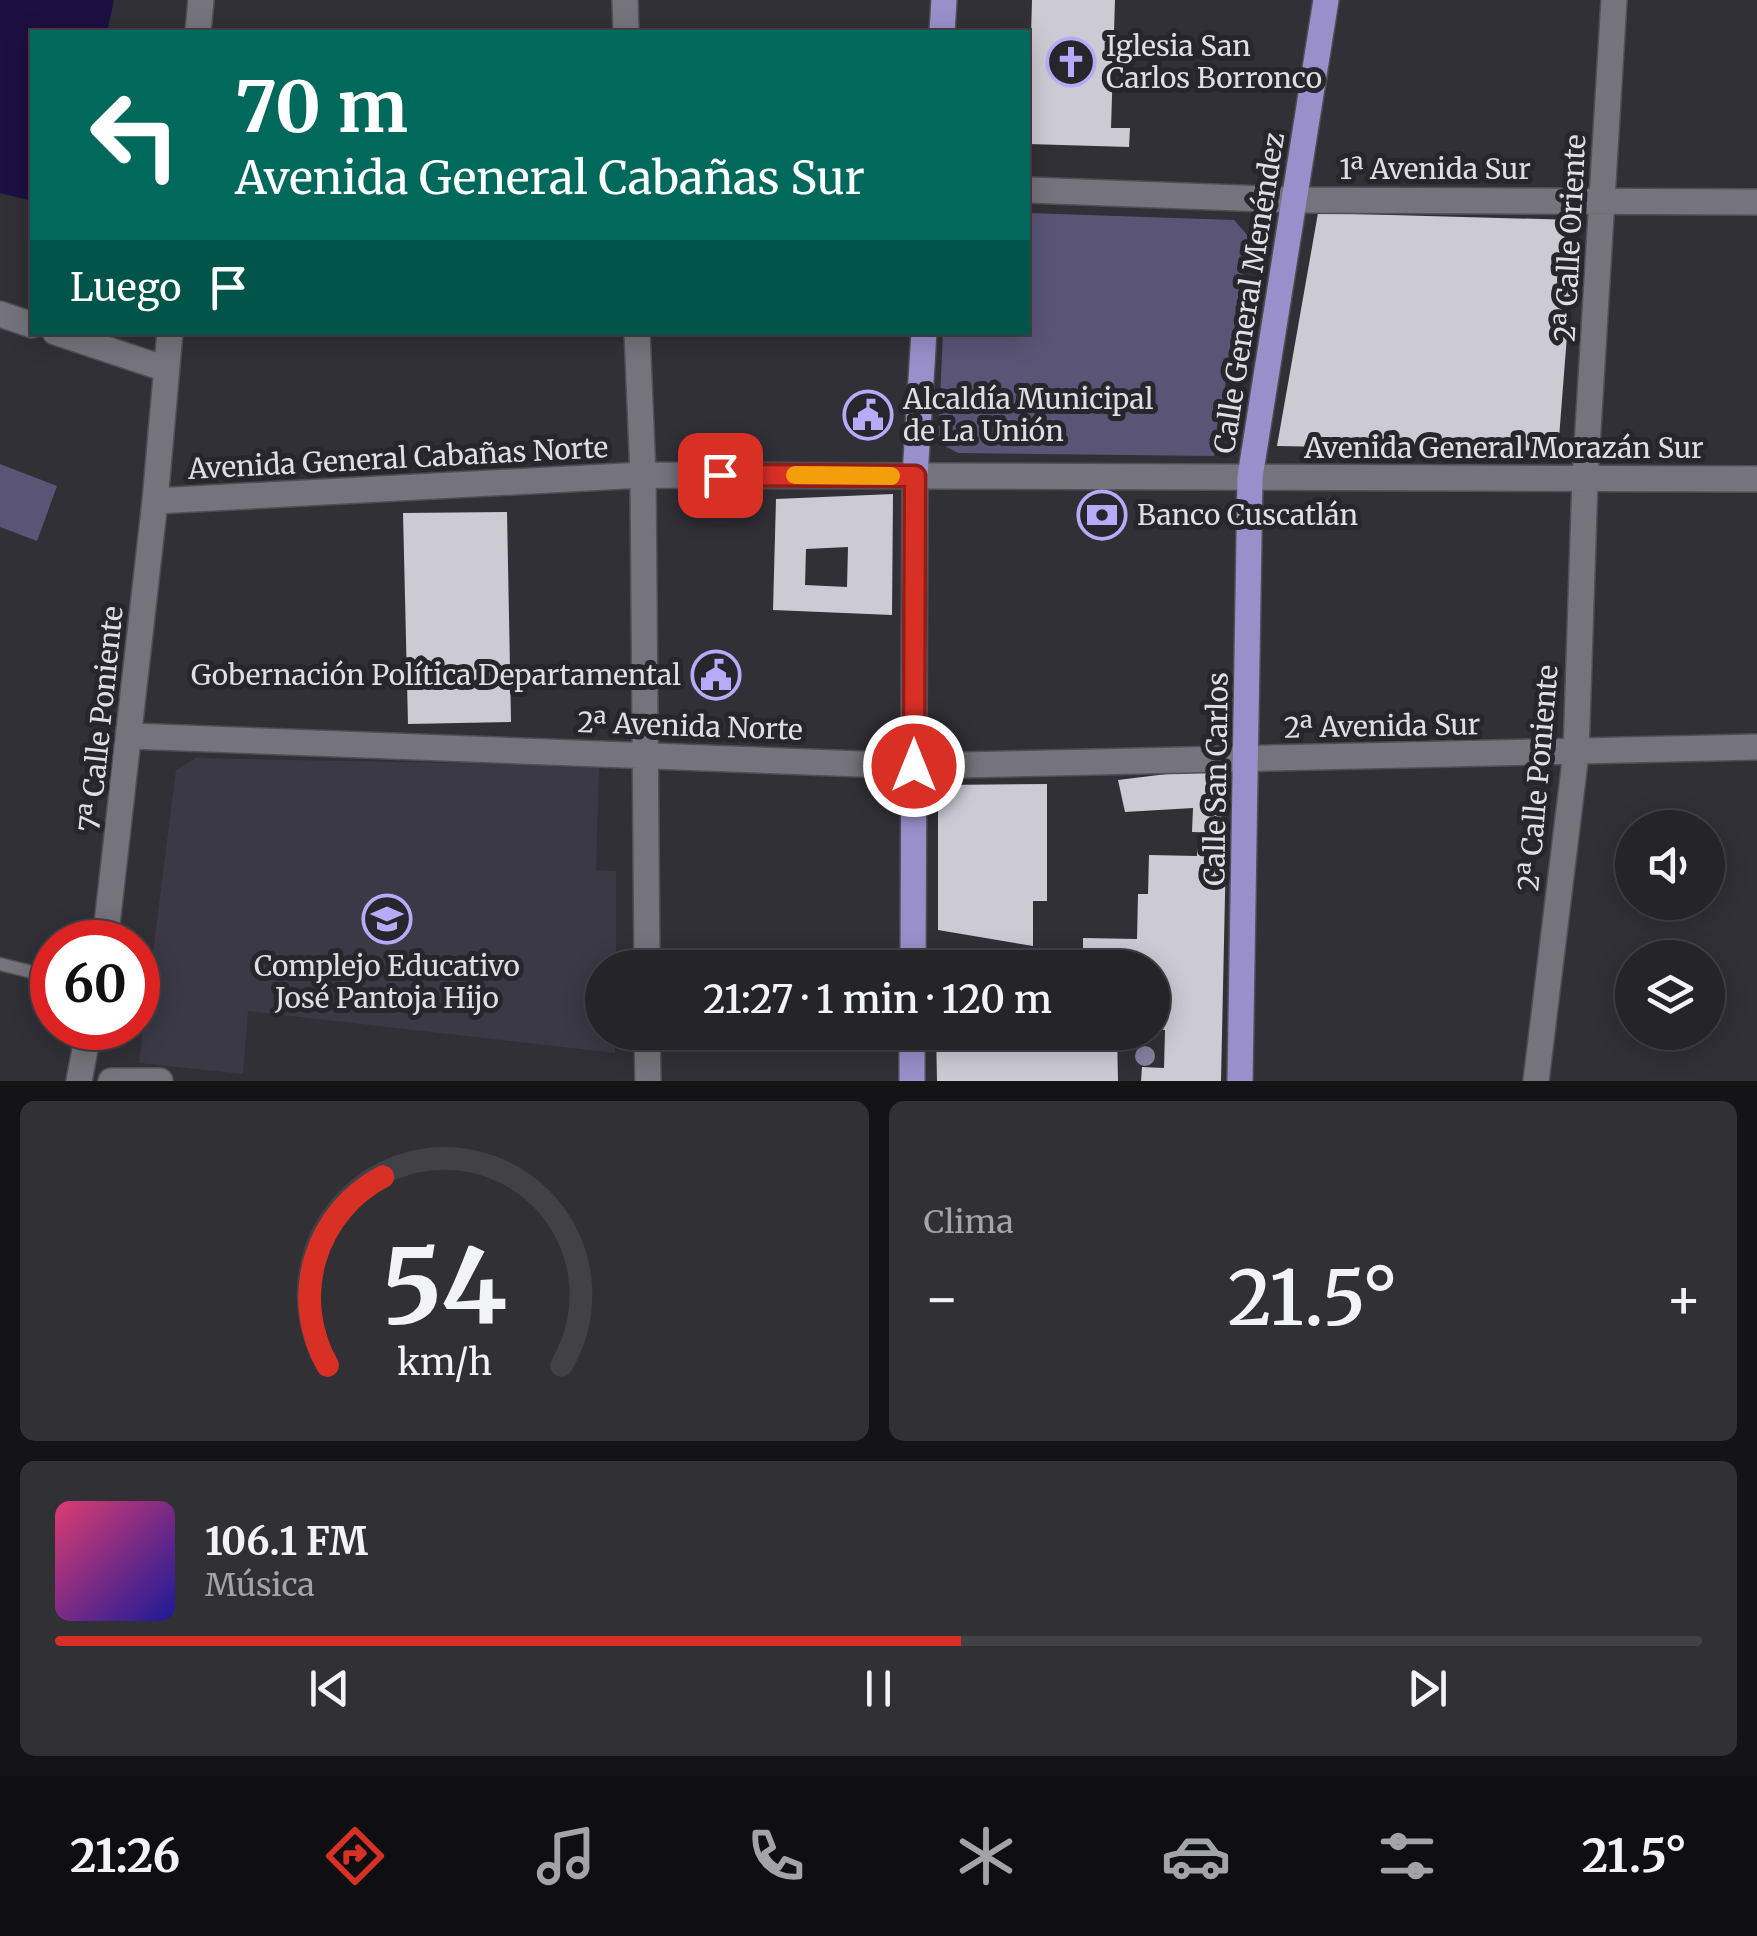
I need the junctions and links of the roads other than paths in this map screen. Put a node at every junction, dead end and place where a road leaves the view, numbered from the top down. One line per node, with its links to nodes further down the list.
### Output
1 (201, 0): 6 (street)
2 (625, 0): 7 (street)
3 (944, 0): 8 (main road)
4 (1326, 0): 11 (main road, Calle General Menéndez)
5 (1614, 0): 10 (street, 2ª Calle Oriente)
6 (198, 30)
7 (626, 30)
8 (942, 30)
9 (1030, 190): 11 (street, 1ª Avenida Sur)
10 (1602, 198): 11 (street, 1ª Avenida Sur); 12 (street, 1ª Avenida Sur); 23 (street, 2ª Calle Oriente)
11 (1294, 200): 22 (main road, Calle General Menéndez)
12 (1757, 202)
13 (0, 314): 14 (street)
14 (30, 324)
15 (64, 335): 19 (street)
16 (170, 335): 19 (street, 7ª Calle Poniente)
17 (637, 335): 20 (street)
18 (924, 335): 21 (main road)
19 (166, 370): 25 (street, 7ª Calle Poniente)
20 (643, 475): 21 (street, Avenida General Cabañas Norte); 25 (street, Avenida General Cabañas Norte); 29 (street)
21 (915, 476): 22 (street, Avenida General Morazán Sur); 31 (main road)
22 (1250, 477): 23 (street, Avenida General Morazán Sur); 30 (main road, Calle San Carlos)
23 (1585, 479): 24 (street, Avenida General Morazán Sur); 28 (street, 2ª Calle Poniente)
24 (1757, 479)
25 (156, 501): 26 (street, 7ª Calle Poniente)
26 (130, 736): 29 (street, 2ª Avenida Norte); 32 (street, 7ª Calle Poniente)
27 (1757, 747): 28 (street, 2ª Avenida Sur)
28 (1576, 753): 30 (street, 2ª Avenida Sur); 46 (street, 2ª Calle Poniente)
29 (645, 754): 31 (street, 2ª Avenida Norte); 33 (street)
30 (1247, 758): 31 (street, 2ª Avenida Norte); 45 (main road, Calle San Carlos)
31 (914, 766): 34 (main road)
32 (108, 920)
33 (647, 950)
34 (913, 950)
35 (0, 964): 36 (lane)
36 (30, 972)
37 (85, 1050): 40 (street)
38 (647, 1050): 43 (street)
39 (912, 1050): 44 (main road)
40 (79, 1081)
41 (111, 1081): 42 (street)
42 (160, 1081)
43 (648, 1081)
44 (912, 1081)
45 (1240, 1081)
46 (1536, 1081)

